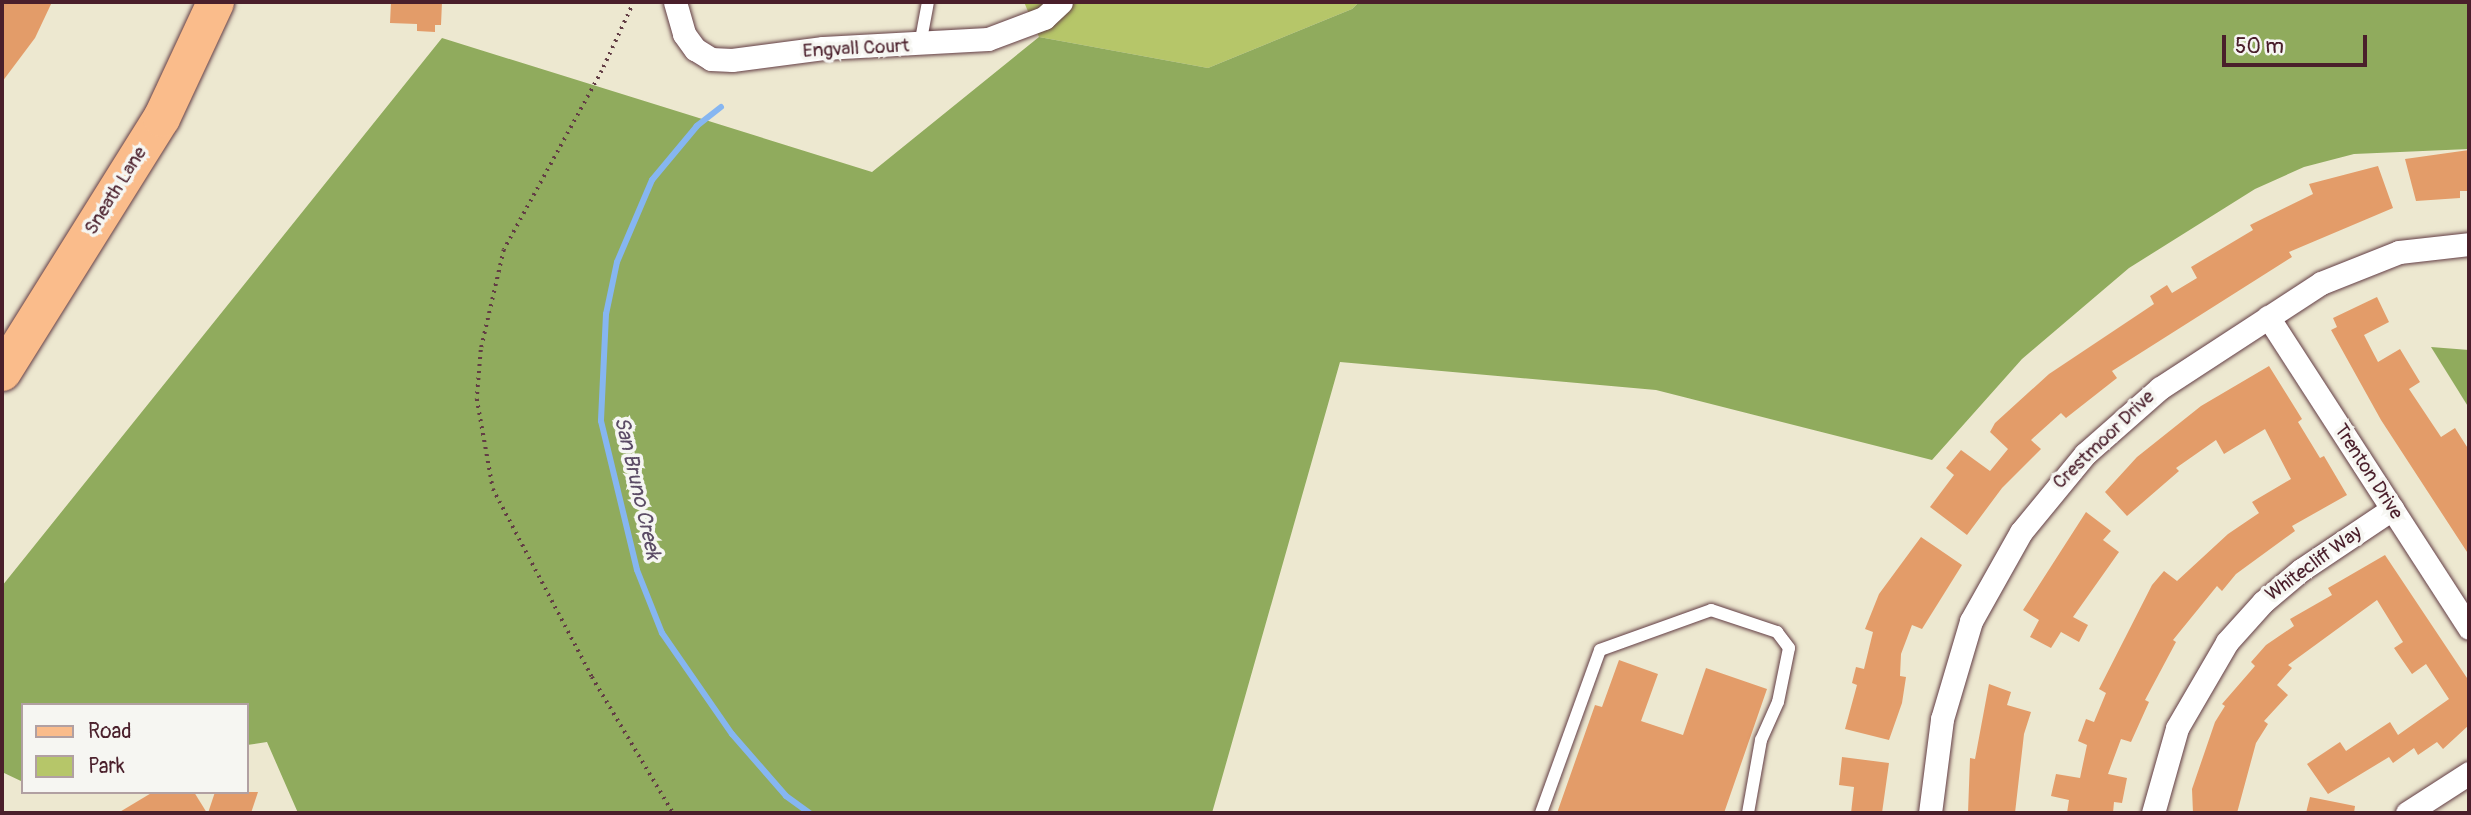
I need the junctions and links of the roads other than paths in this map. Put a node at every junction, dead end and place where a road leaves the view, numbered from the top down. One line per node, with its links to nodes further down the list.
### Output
1 (215, 2): 8 (main road, Sneath Lane)
2 (675, 2): 5 (street, Engvall Court)
3 (928, 2): 5 (lane)
4 (1061, 2): 5 (street, Engvall Court)
5 (920, 45)
6 (2469, 244): 7 (street, Crestmoor Drive)
7 (2268, 317): 9 (street, Trenton Drive); 14 (street, Crestmoor Drive)
8 (2, 372)
9 (2392, 509): 10 (street, Trenton Drive); 15 (street, Whitecliff Way)
10 (2469, 628)
11 (2469, 773): 16 (street)
12 (1541, 813): 13 (lane)
13 (1748, 813)
14 (1930, 813)
15 (2153, 813)
16 (2407, 813)

